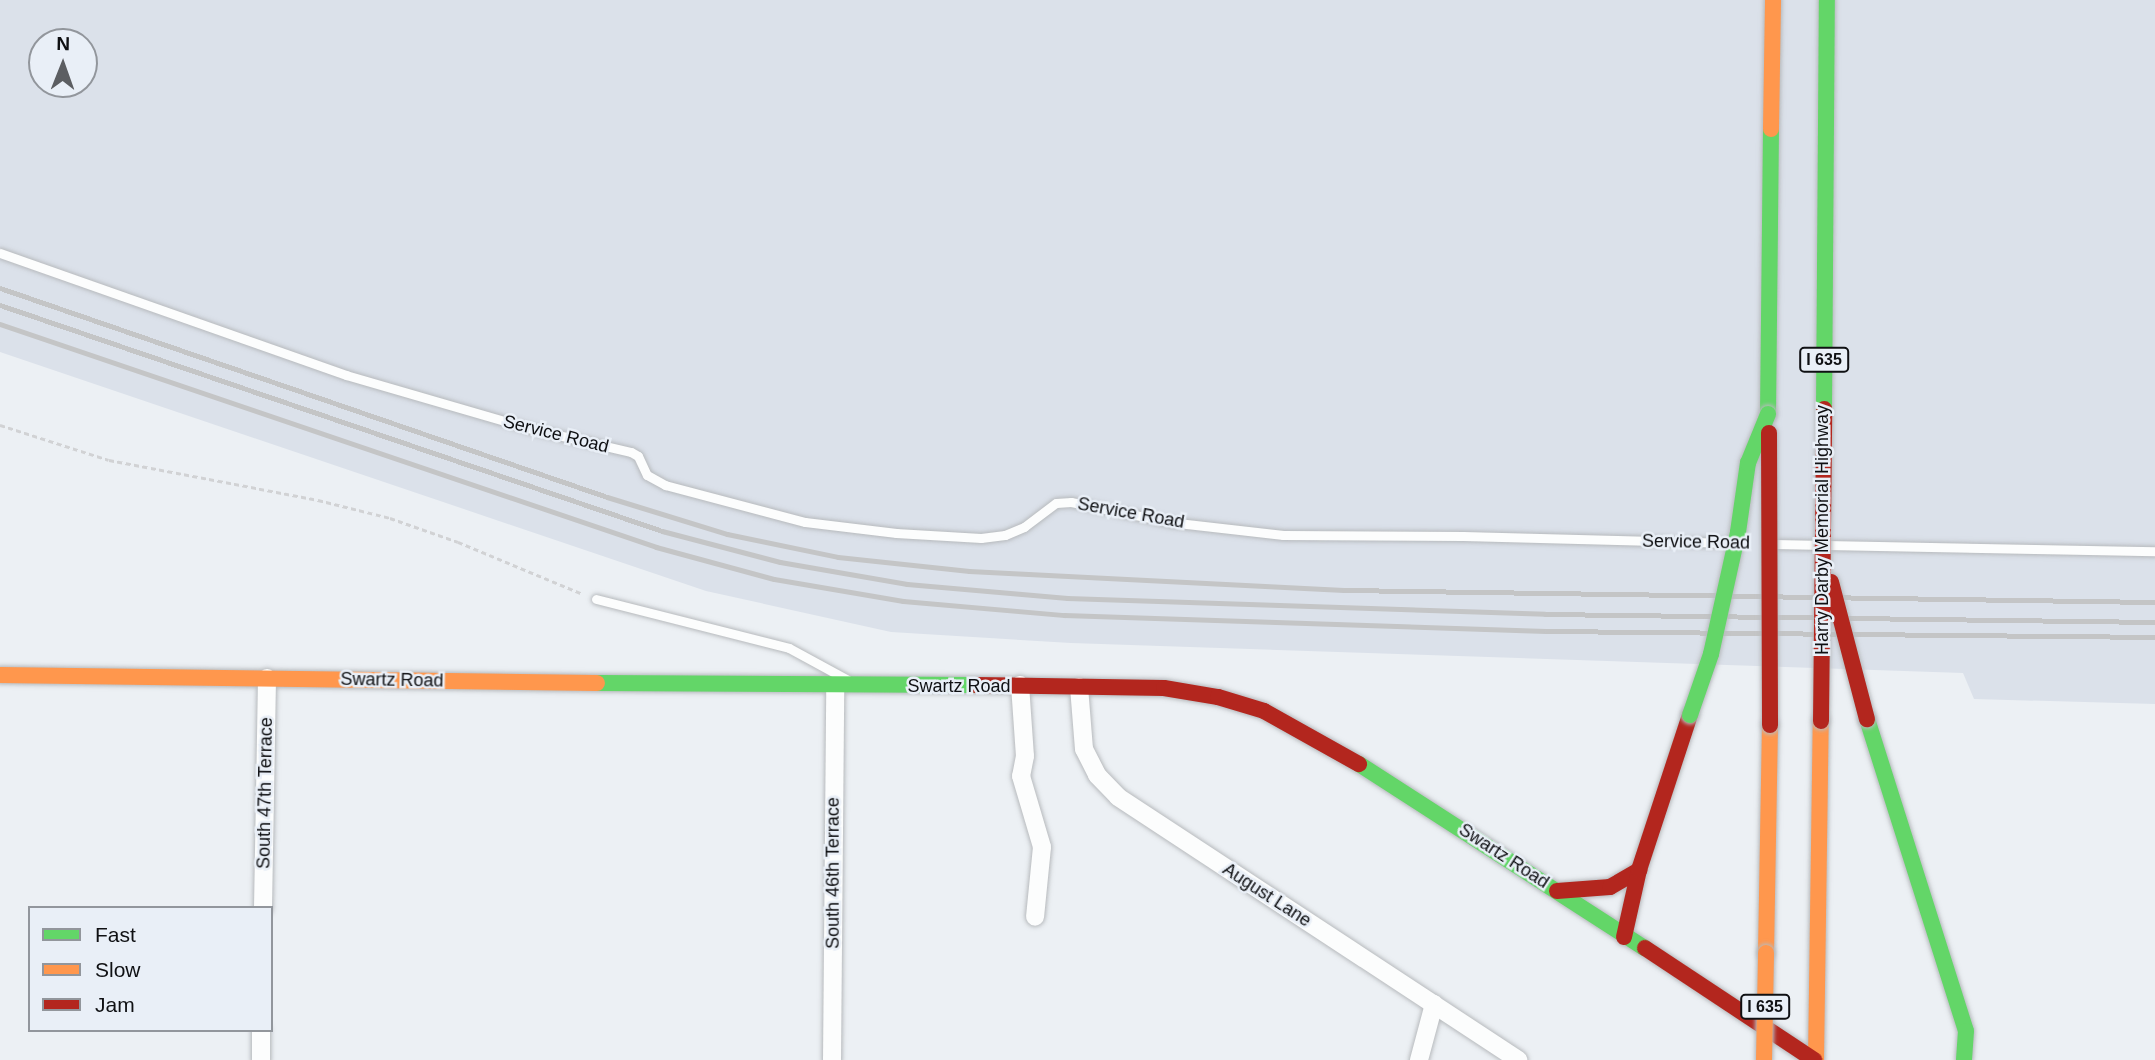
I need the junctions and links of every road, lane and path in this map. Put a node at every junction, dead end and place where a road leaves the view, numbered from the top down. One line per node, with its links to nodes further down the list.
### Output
1 (1773, 0): 4 (main road, I 635)
2 (1827, 0): 9 (main road, Harry Darby Memorial Highway / I 635, bridge)
3 (0, 253): 6 (lane, Service Road)
4 (1769, 414): 17 (main road, bridge); 29 (main road, I 635, bridge)
5 (0, 425): 10 (path)
6 (1745, 544)
7 (1759, 544): 8 (lane, Service Road)
8 (2155, 551)
9 (1822, 555): 23 (main road, bridge); 30 (main road, Harry Darby Memorial Highway / I 635, bridge)
10 (596, 599): 15 (lane)
11 (0, 675): 12 (main road, Swartz Road)
12 (267, 678): 14 (main road, Swartz Road); 19 (street, South 47th Terrace)
13 (1020, 685): 15 (main road, Swartz Road); 16 (main road, Swartz Road); 20 (street)
14 (835, 687): 15 (main road, Swartz Road); 26 (street, South 46th Terrace)
15 (858, 687)
16 (1079, 687): 18 (main road, Swartz Road); 22 (street, August Lane)
17 (1639, 870): 18 (main road); 21 (main road)
18 (1558, 891): 21 (main road, Swartz Road)
19 (263, 906)
20 (1035, 917)
21 (1624, 937): 30 (main road, Swartz Road)
22 (1434, 1004): 27 (street); 28 (street, August Lane)
23 (1966, 1031): 31 (main road); 32 (main road)
24 (261, 1032): 25 (street)
25 (261, 1060)
26 (832, 1060)
27 (1419, 1060)
28 (1518, 1060)
29 (1764, 1060)
30 (1815, 1060)
31 (1964, 1060)
32 (1976, 1060)

